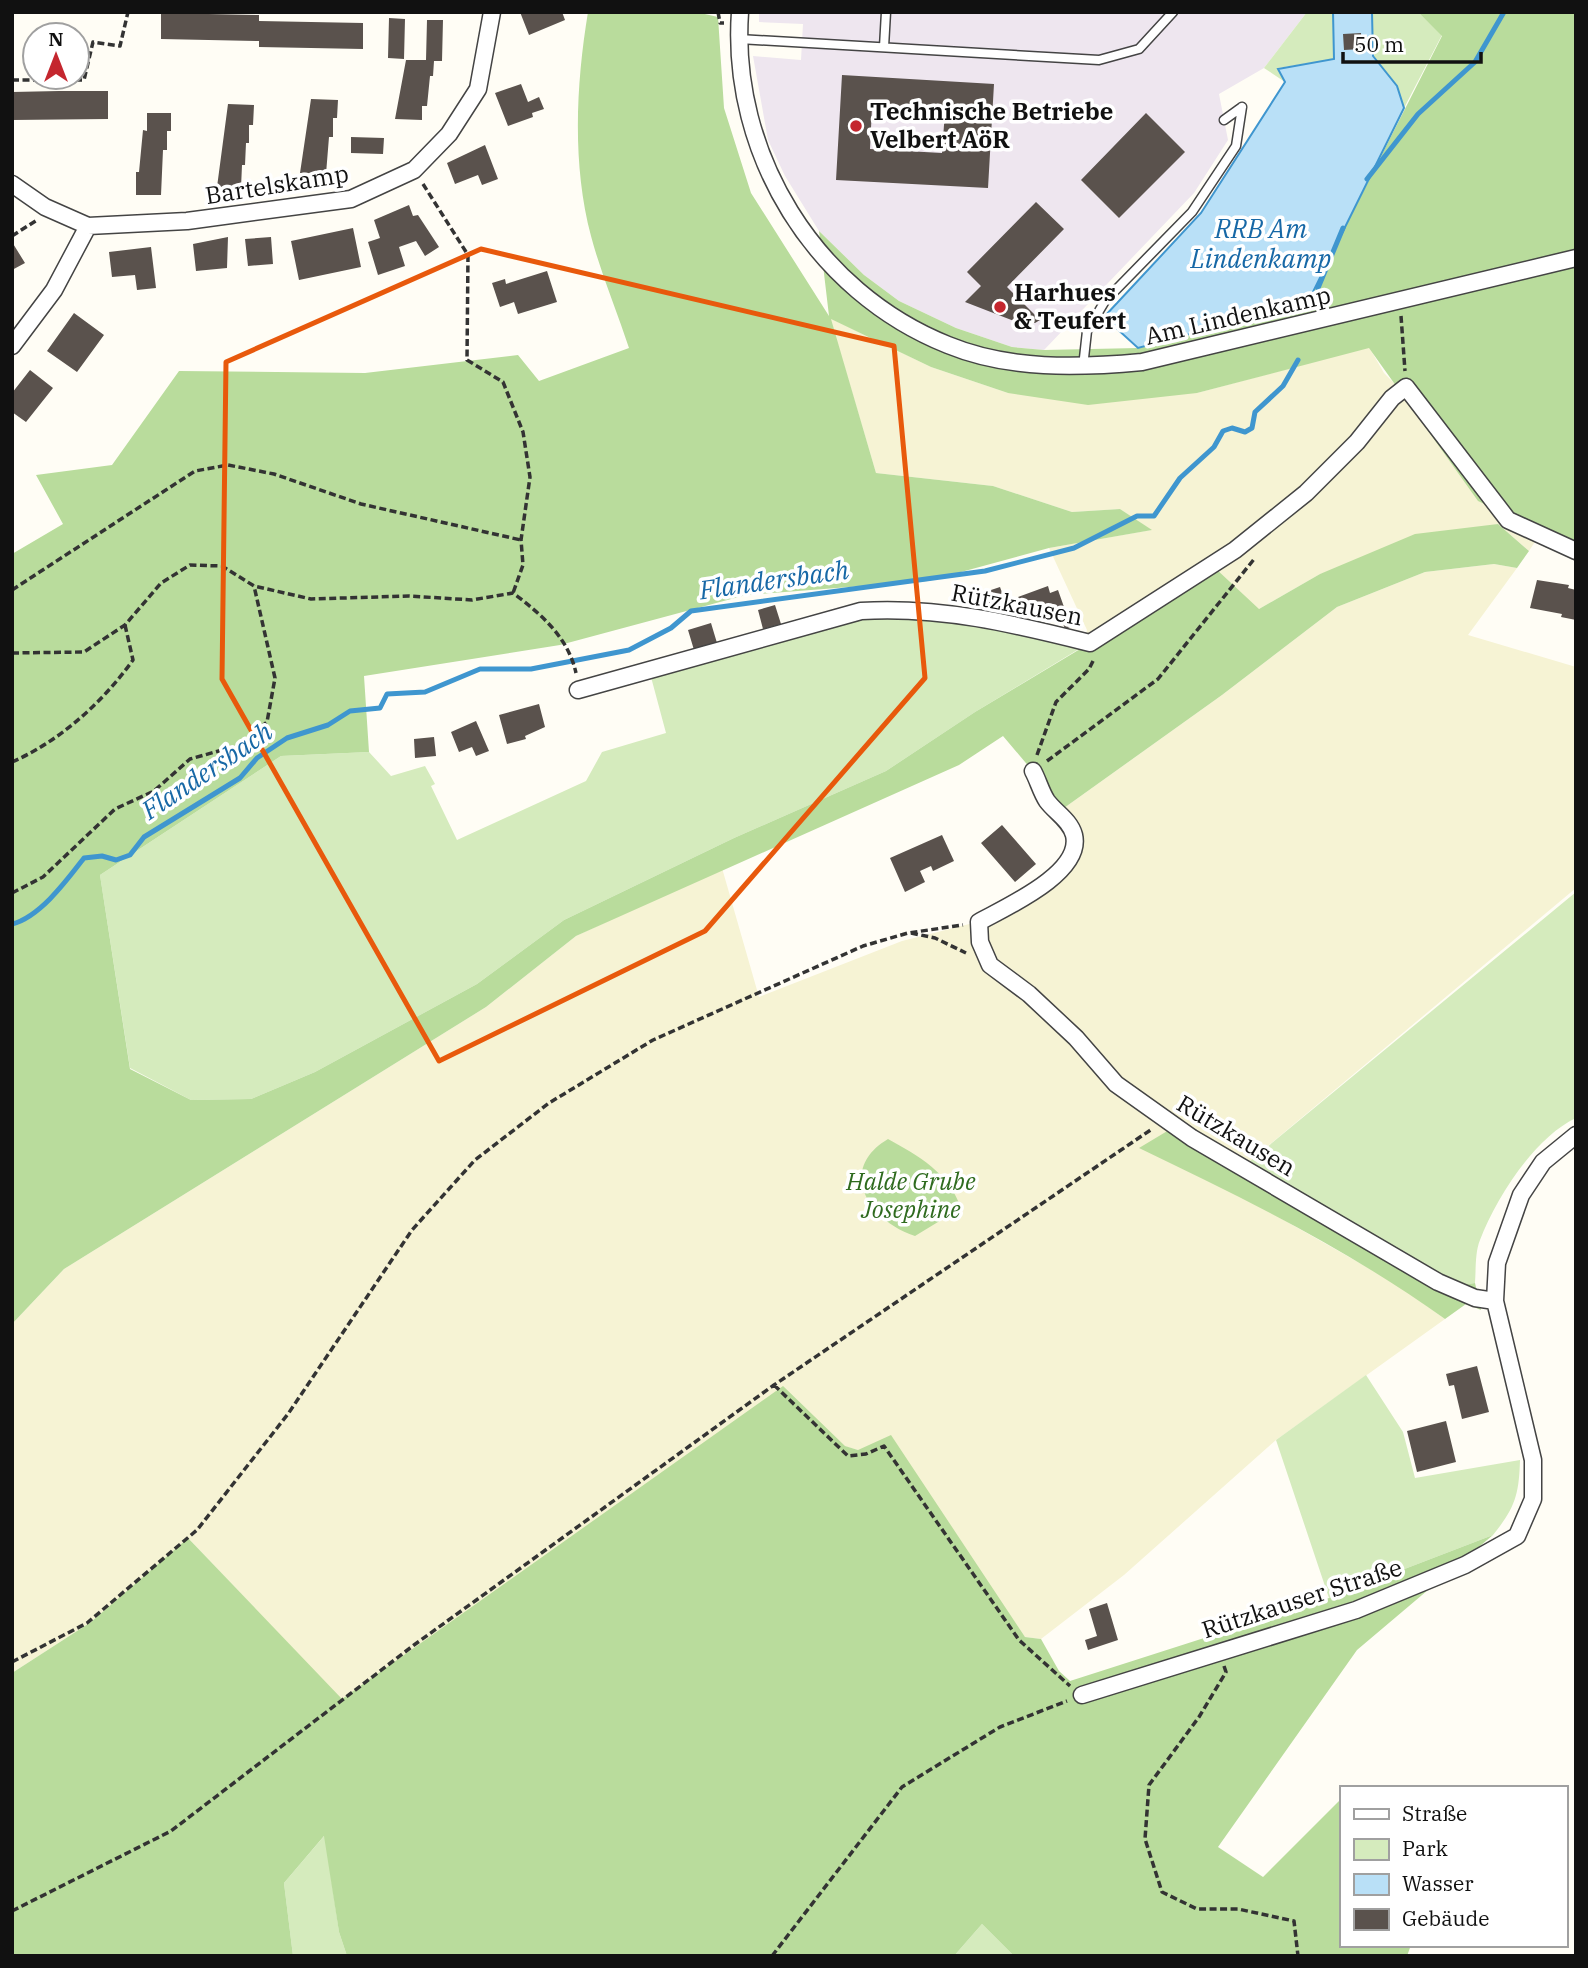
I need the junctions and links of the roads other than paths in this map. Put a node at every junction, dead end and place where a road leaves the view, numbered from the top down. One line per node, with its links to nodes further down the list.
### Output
1 (492, 12): 9 (street, Bartelskamp)
2 (740, 12): 5 (street, Am Lindenkamp)
3 (886, 12): 6 (lane)
4 (1173, 12): 6 (lane)
5 (739, 39): 6 (lane); 12 (street, Am Lindenkamp)
6 (884, 47)
7 (1224, 120): 12 (lane)
8 (12, 184): 9 (street, Bartelskamp)
9 (88, 226): 11 (street)
10 (1576, 258): 12 (street, Am Lindenkamp)
11 (12, 346)
12 (1083, 368)
13 (1576, 551): 14 (street, Rützkausen)
14 (578, 690)
15 (1033, 771): 17 (street, Rützkausen)
16 (1576, 1135): 17 (street, Rützkauser Straße)
17 (1495, 1301): 18 (street, Rützkauser Straße)
18 (1082, 1695)

